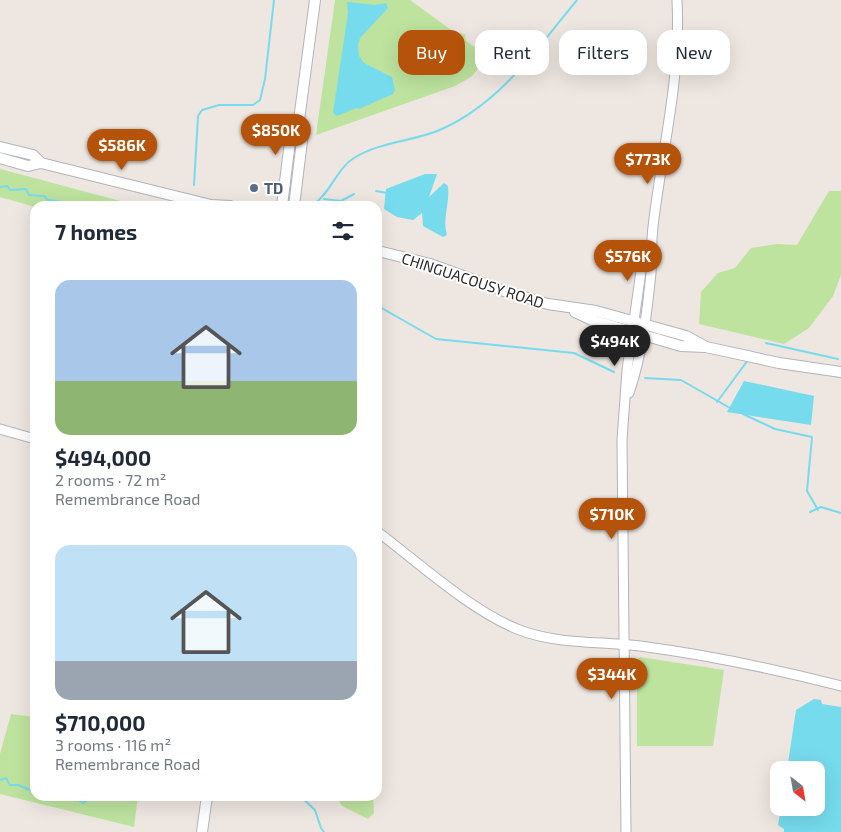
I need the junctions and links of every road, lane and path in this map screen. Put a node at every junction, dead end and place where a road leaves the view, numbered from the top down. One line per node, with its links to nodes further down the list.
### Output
1 (315, 0): 3 (main road)
2 (676, 0): 11 (street)
3 (299, 120): 8 (main road); 9 (main road)
4 (0, 147): 6 (main road)
5 (0, 158): 6 (main road)
6 (41, 163): 7 (main road)
7 (191, 201)
8 (283, 201)
9 (295, 201)
10 (382, 252): 11 (main road, CHINGUACOUSY ROAD)
11 (639, 329): 12 (main road, CHINGUACOUSY ROAD); 16 (street)
12 (841, 372)
13 (0, 430): 14 (street)
14 (30, 438)
15 (382, 535): 16 (street)
16 (624, 646): 17 (street); 20 (street)
17 (841, 686)
18 (206, 801): 19 (main road)
19 (202, 832)
20 (626, 832)

